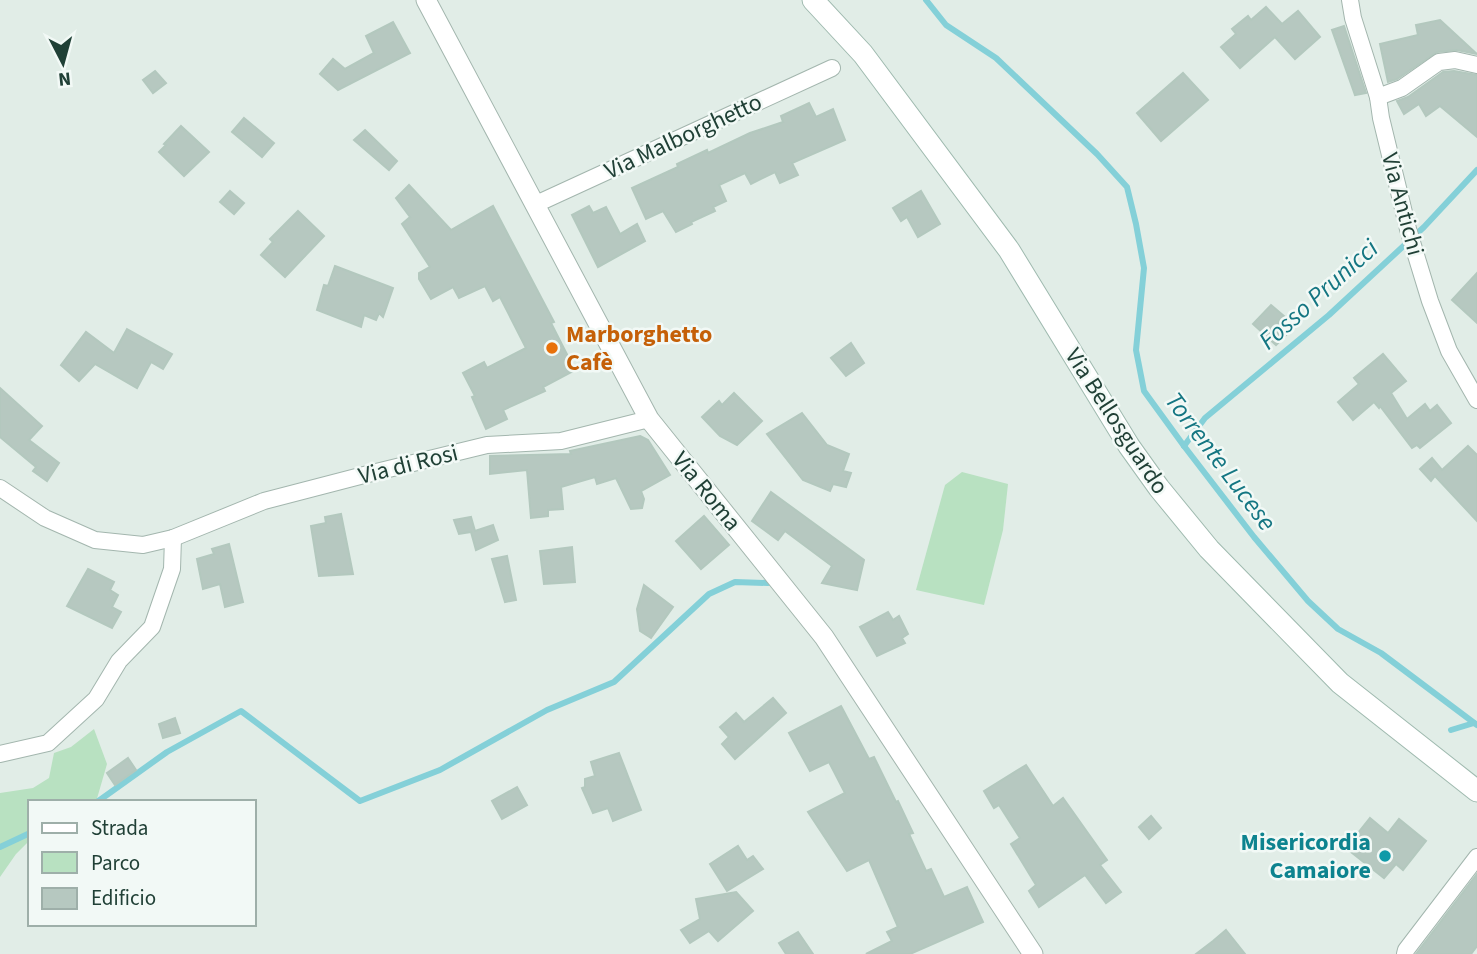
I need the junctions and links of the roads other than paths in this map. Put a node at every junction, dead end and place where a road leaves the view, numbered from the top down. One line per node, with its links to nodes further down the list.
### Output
1 (426, 0): 7 (street, Via Roma)
2 (813, 0): 13 (main road, Via Bellosguardo)
3 (1350, 0): 6 (street, Via Antichi)
4 (1477, 65): 6 (street)
5 (832, 68): 7 (street, Via Malborghetto)
6 (1378, 97): 8 (street, Via Antichi)
7 (534, 205): 9 (street, Via Roma)
8 (1477, 400)
9 (649, 419): 11 (street, Via di Rosi); 15 (street, Via Roma)
10 (0, 488): 11 (street, Via di Rosi)
11 (173, 538): 12 (street)
12 (0, 754)
13 (1477, 791)
14 (1474, 861): 16 (street)
15 (1033, 954)
16 (1405, 954)

